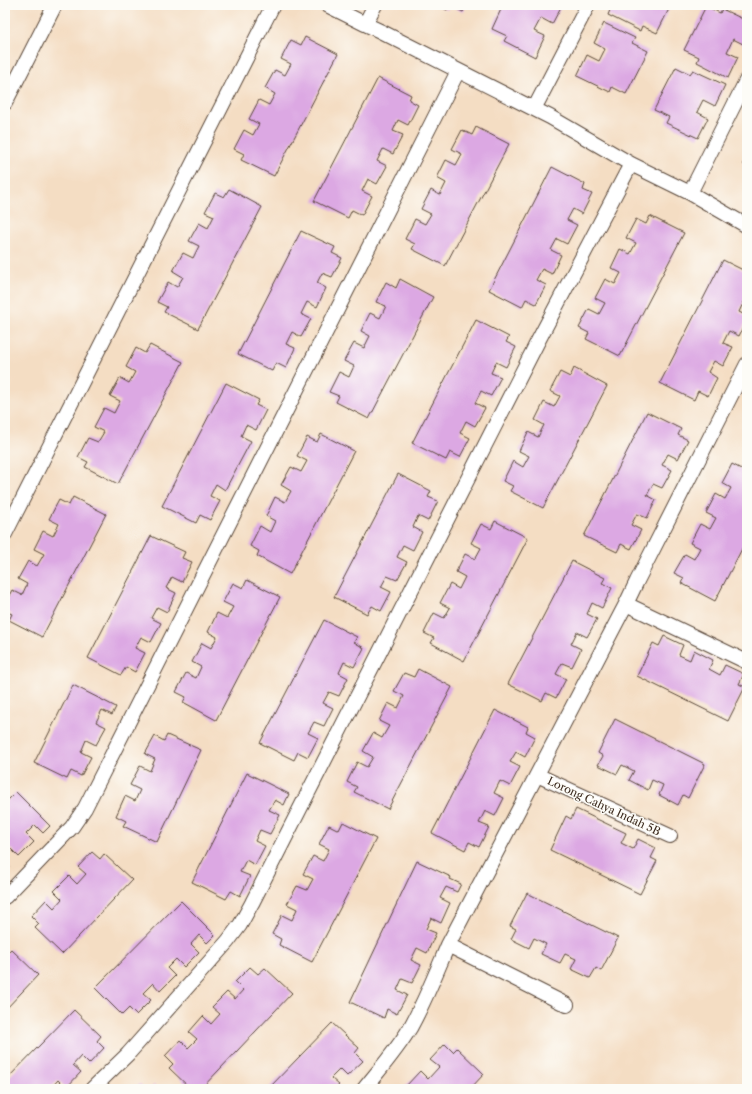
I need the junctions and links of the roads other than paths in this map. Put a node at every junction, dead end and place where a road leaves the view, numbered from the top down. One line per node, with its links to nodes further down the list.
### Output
1 (55, 5): 9 (street)
2 (273, 5): 15 (street)
3 (327, 5): 6 (street)
4 (375, 5): 6 (street)
5 (588, 5): 10 (street)
6 (365, 24): 7 (street)
7 (458, 71): 10 (street); 20 (street)
8 (747, 79): 12 (street)
9 (5, 103)
10 (534, 110): 11 (street)
11 (631, 164): 12 (street); 23 (street)
12 (690, 193): 13 (street)
13 (747, 226)
14 (747, 364): 16 (street)
15 (5, 534)
16 (626, 604): 17 (street); 18 (street)
17 (747, 662)
18 (537, 775): 19 (street, Lorong Cahya Indah 5B); 21 (street)
19 (670, 836)
20 (5, 897)
21 (448, 945): 22 (street); 24 (street)
22 (566, 1005)
23 (92, 1089)
24 (364, 1089)

